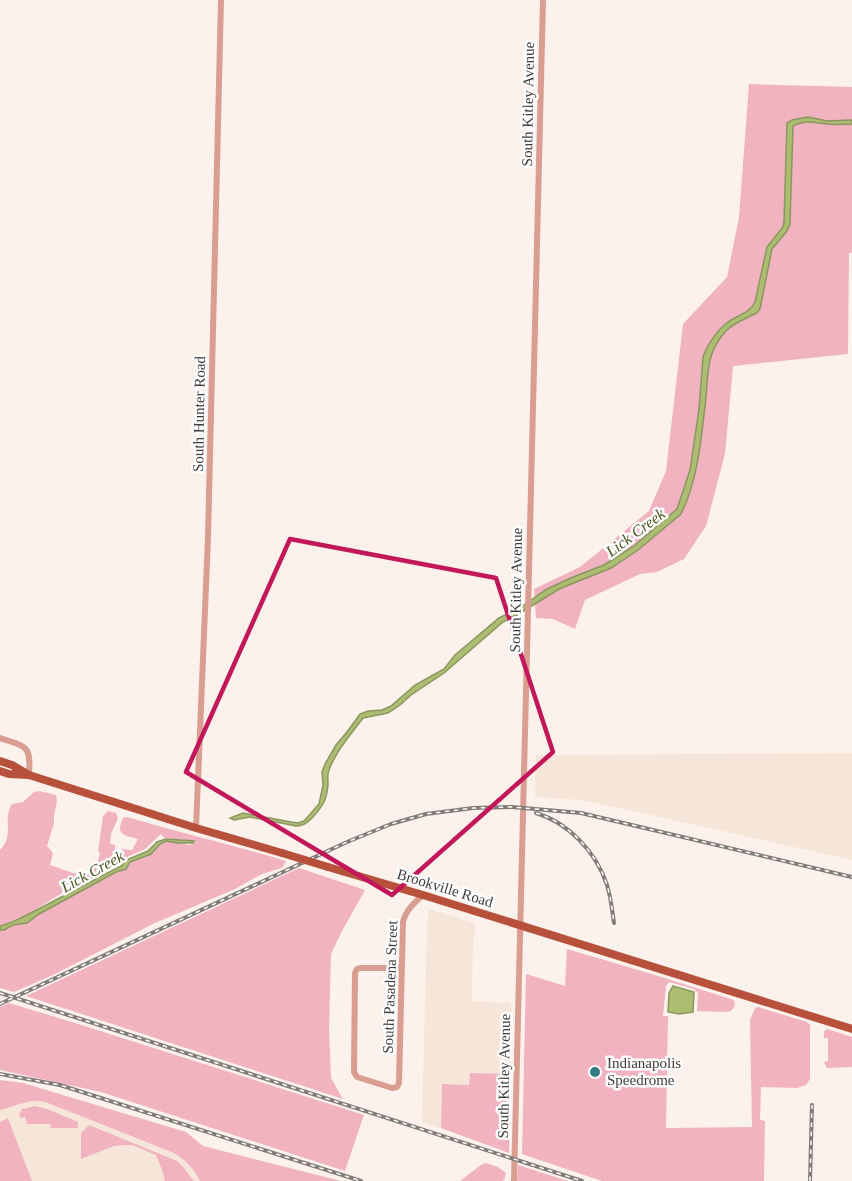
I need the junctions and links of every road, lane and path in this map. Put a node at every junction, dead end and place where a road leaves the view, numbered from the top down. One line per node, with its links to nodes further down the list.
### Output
1 (221, 0): 7 (street, South Hunter Road)
2 (543, 0): 9 (street, South Kitley Avenue)
3 (0, 738): 6 (street)
4 (0, 761): 6 (main road, Brookville Road)
5 (0, 771): 6 (main road, Brookville Road)
6 (29, 775): 7 (main road, Brookville Road)
7 (196, 828): 8 (main road, Brookville Road, bridge)
8 (423, 895): 9 (main road, Brookville Road); 10 (street, South Pasadena Street)
9 (520, 925): 11 (main road, Brookville Road); 12 (street, South Kitley Avenue)
10 (402, 968): 10 (street, South Pasadena Street)
11 (852, 1029)
12 (513, 1181)

